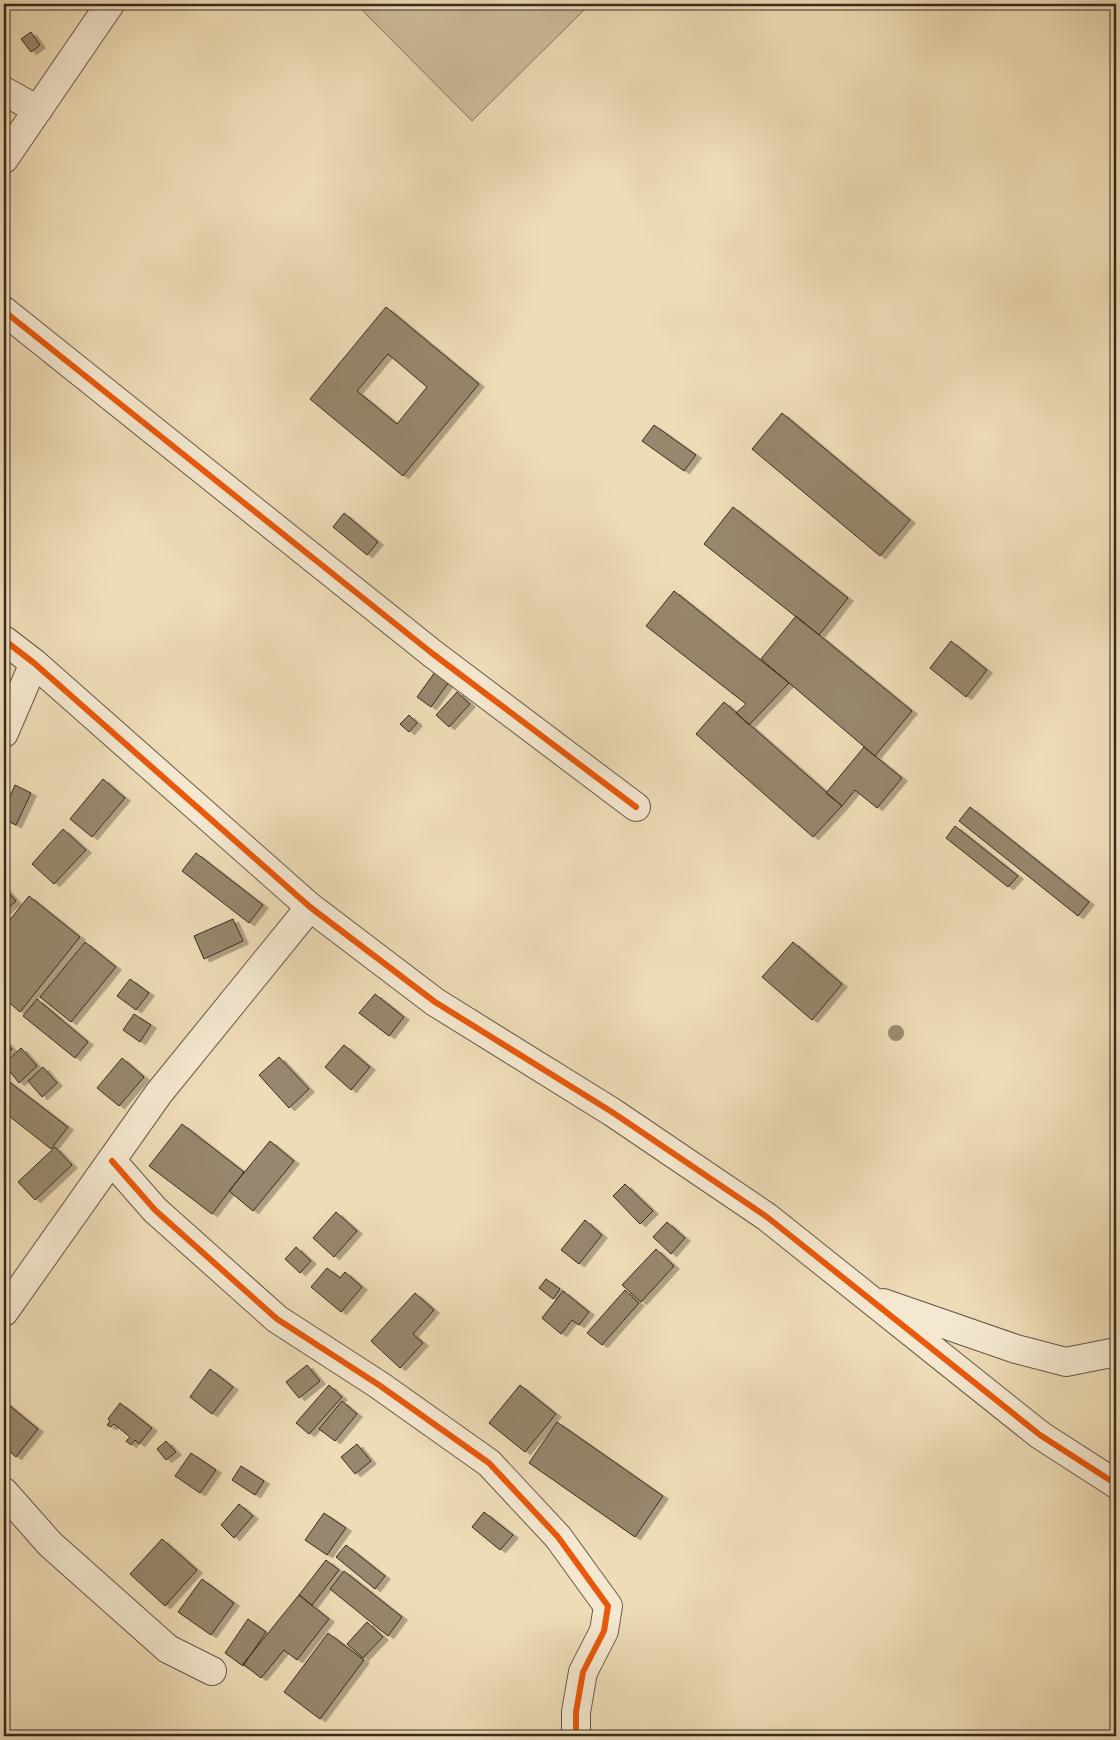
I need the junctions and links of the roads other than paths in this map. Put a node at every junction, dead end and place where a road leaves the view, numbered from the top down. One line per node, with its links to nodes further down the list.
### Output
1 (110, 4): 3 (street)
2 (4, 91): 3 (street)
3 (38, 110): 4 (street)
4 (4, 160)
5 (4, 311): 9 (street)
6 (4, 640): 7 (street)
7 (34, 663): 8 (street); 10 (street)
8 (4, 733)
9 (636, 807)
10 (310, 907): 11 (street); 12 (street)
11 (112, 1161): 13 (street); 18 (street)
12 (864, 1297): 14 (street); 15 (street)
13 (4, 1312)
14 (1116, 1352)
15 (1116, 1484)
16 (4, 1492): 17 (street)
17 (212, 1671)
18 (576, 1736)

